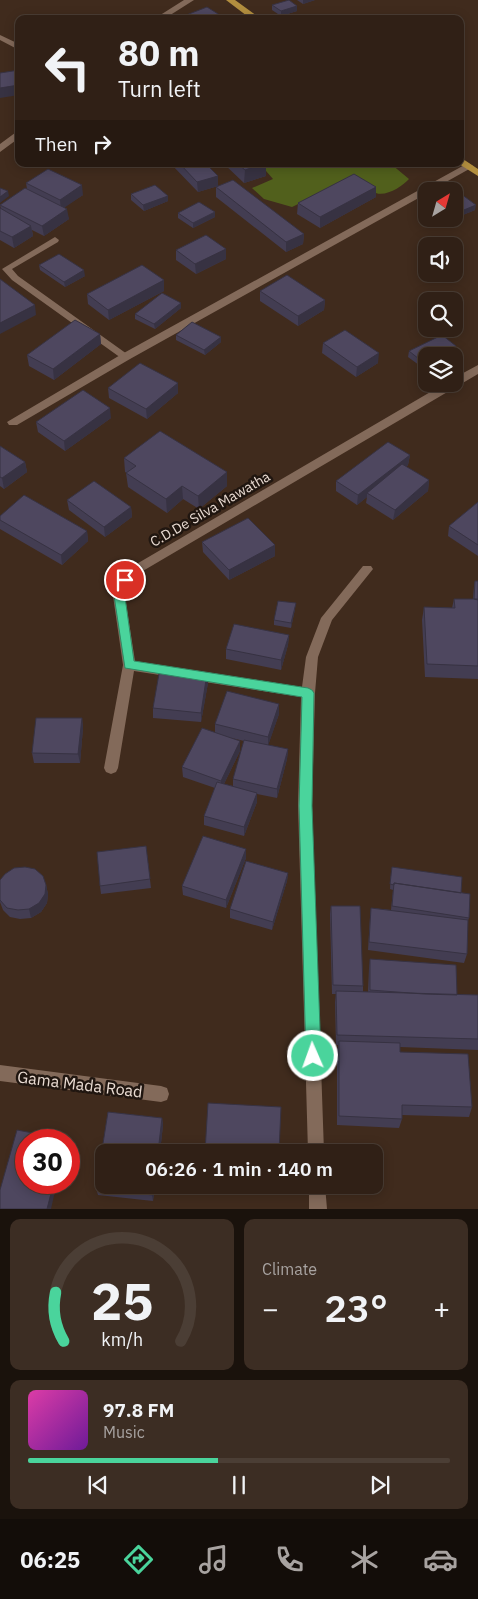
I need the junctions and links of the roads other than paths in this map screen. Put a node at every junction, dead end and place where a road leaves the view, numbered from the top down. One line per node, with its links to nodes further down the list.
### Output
1 (190, 0): 3 (street)
2 (230, 0): 4 (main road)
3 (165, 15)
4 (251, 15)
5 (0, 37): 6 (street)
6 (15, 46)
7 (15, 136): 8 (street)
8 (0, 149)
9 (464, 163): 11 (main road)
10 (458, 167): 13 (street)
11 (478, 174)
12 (55, 240): 13 (lane)
13 (124, 356): 17 (street)
14 (478, 368): 15 (street, C.D.De Silva Mawatha)
15 (463, 377)
16 (438, 392): 19 (street, C.D.De Silva Mawatha)
17 (13, 422)
18 (367, 570): 20 (street)
19 (129, 665): 20 (street); 21 (street, C.D.De Silva Mawatha)
20 (308, 693): 24 (street)
21 (111, 768)
22 (0, 1073): 23 (street, Gama Mada Road)
23 (161, 1094)
24 (316, 1144)
25 (318, 1194): 26 (street)
26 (318, 1209)

